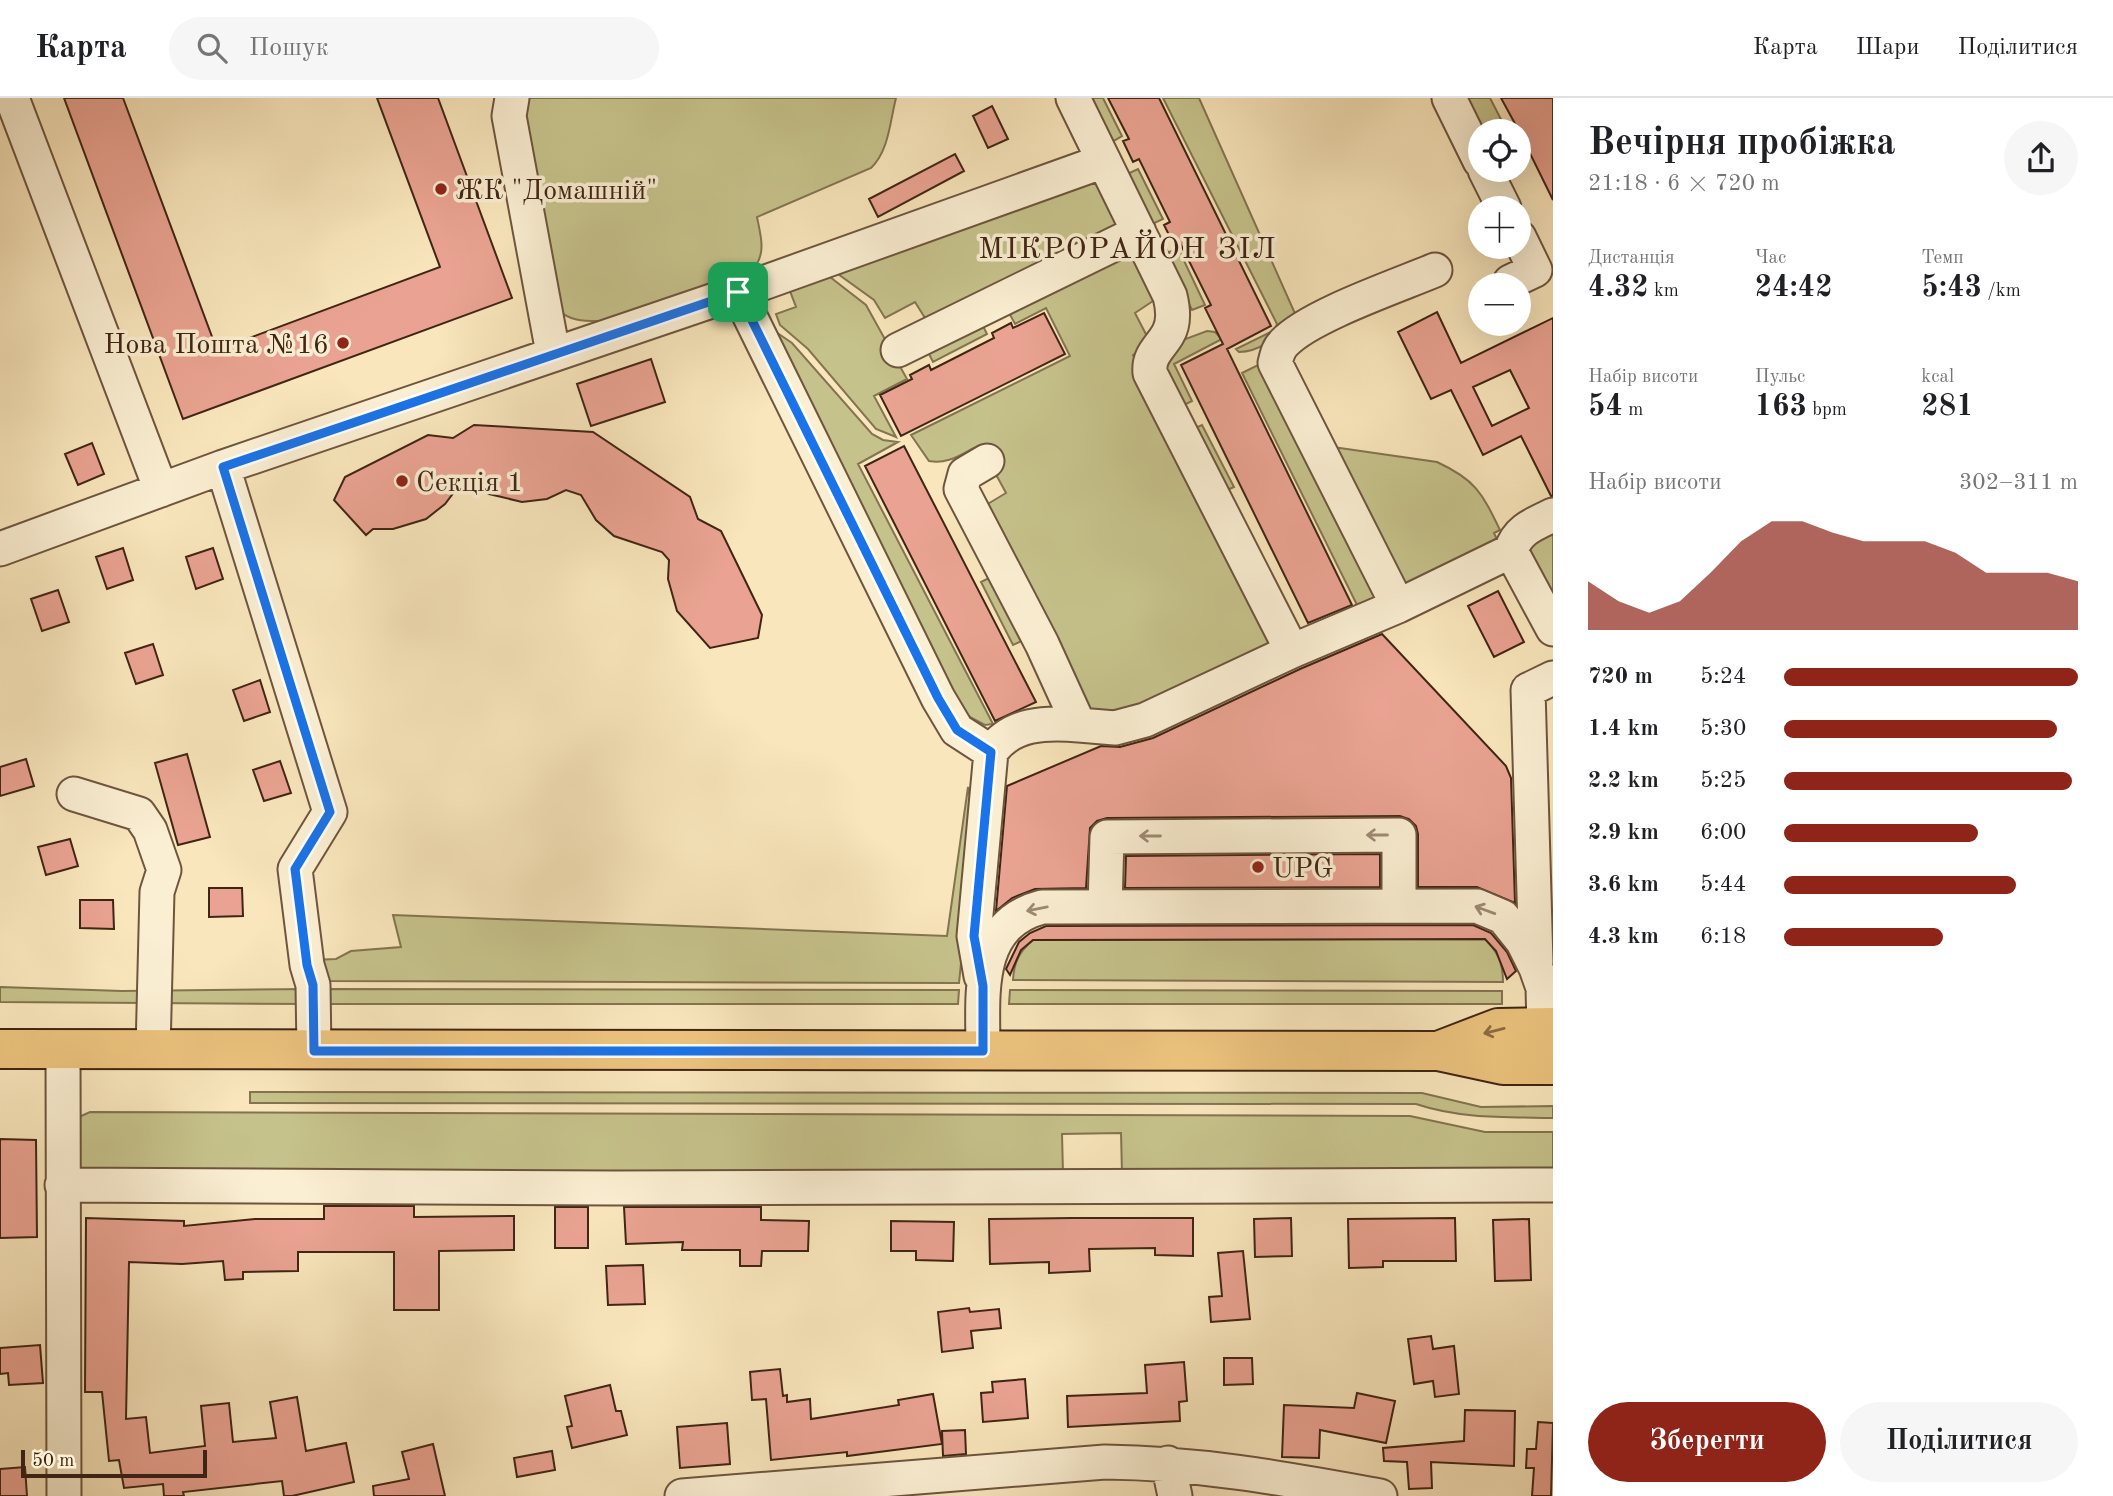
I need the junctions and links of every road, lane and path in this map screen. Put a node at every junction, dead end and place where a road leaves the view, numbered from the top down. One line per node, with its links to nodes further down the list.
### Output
1 (12, 98): 16 (street)
2 (512, 98): 13 (street)
3 (1073, 98): 6 (street)
4 (1449, 98): 5 (street)
5 (1468, 137)
6 (1104, 161): 7 (street); 11 (street)
7 (1139, 232): 12 (street); 22 (street)
8 (1530, 259): 10 (street)
9 (1435, 270): 20 (street)
10 (1529, 273)
11 (738, 292): 13 (street); 25 (street)
12 (898, 350)
13 (552, 353): 15 (street)
14 (986, 461): 24 (street)
15 (223, 467): 16 (street); 35 (street)
16 (161, 490): 18 (street)
17 (1553, 515): 19 (street)
18 (0, 550)
19 (1511, 551): 20 (street); 21 (street)
20 (1398, 606): 22 (street)
21 (1553, 629)
22 (1292, 650): 24 (street)
23 (1553, 678): 29 (street)
24 (1079, 725): 25 (street)
25 (991, 752): 30 (street)
26 (74, 794): 34 (street)
27 (1105, 906): 28 (street); 28 (street, one-way to 27); 30 (street, one-way to 30)
28 (1399, 906): 29 (street, one-way to 28)
29 (1536, 968): 31 (street)
30 (983, 986): 36 (street)
31 (1549, 1027): 37 (main road, one-way to 37)
32 (0, 1049): 33 (main road)
33 (63, 1050): 34 (main road); 39 (street)
34 (153, 1050): 35 (main road)
35 (314, 1051): 36 (main road)
36 (983, 1051): 37 (main road)
37 (1438, 1051): 38 (main road)
38 (1553, 1065)
39 (62, 1185): 40 (street); 42 (street)
40 (1553, 1185)
41 (1168, 1463): 43 (street); 44 (street); 45 (street)
42 (64, 1496)
43 (682, 1496)
44 (1175, 1496)
45 (1380, 1496)

